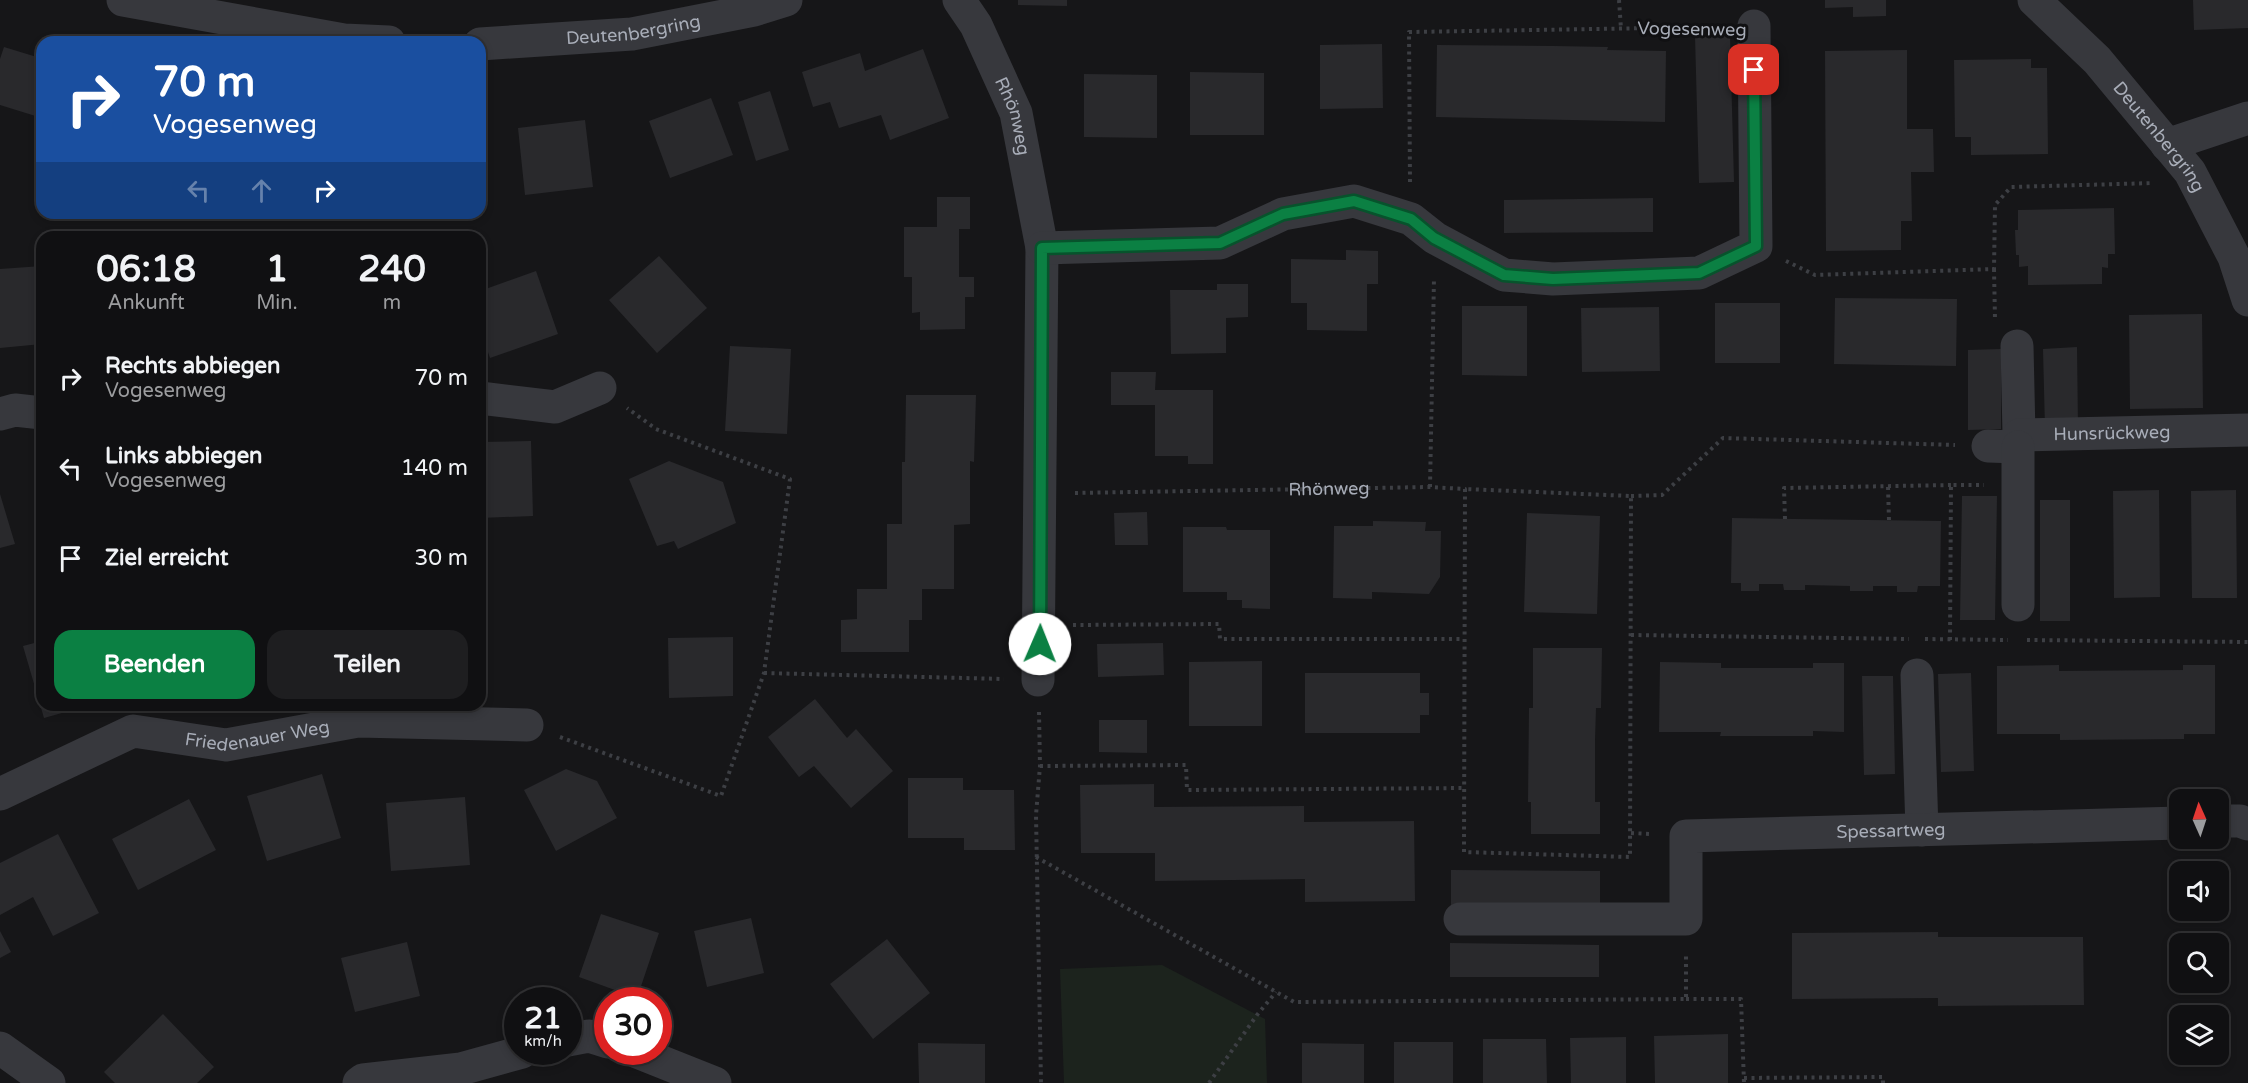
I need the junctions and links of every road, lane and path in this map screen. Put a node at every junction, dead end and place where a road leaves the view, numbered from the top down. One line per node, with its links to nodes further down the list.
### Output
1 (123, 0): 8 (street)
2 (786, 0): 9 (street, Deutenbergring)
3 (959, 0): 15 (street, Rhönweg)
4 (1619, 0): 7 (path)
5 (2034, 0): 11 (street, Deutenbergring)
6 (1754, 26): 7 (path, Vogesenweg); 14 (street, Vogesenweg)
7 (1621, 29): 13 (path, Vogesenweg)
8 (322, 36)
9 (486, 44)
10 (2248, 117): 11 (street)
11 (2166, 145): 12 (street, Deutenbergring)
12 (2190, 172): 16 (path); 17 (street, Deutenbergring)
13 (1423, 229): 14 (street); 15 (street); 28 (path, Vogesenweg)
14 (1756, 246): 16 (path)
15 (1042, 248): 30 (street, Rhönweg)
16 (1994, 269): 18 (path)
17 (2248, 300)
18 (2017, 346): 24 (street)
19 (600, 388): 20 (street); 42 (path)
20 (486, 400)
21 (36, 412): 22 (street)
22 (0, 414)
23 (2248, 430): 24 (street, Hunsrückweg)
24 (2009, 442): 26 (street); 31 (path, Rhönweg)
25 (1950, 485): 26 (path); 27 (path); 38 (path)
26 (2018, 486): 34 (street)
27 (1888, 487): 32 (path); 33 (path)
28 (1431, 488): 29 (path, Rhönweg); 30 (path, Rhönweg)
29 (1465, 489): 31 (path, Rhönweg); 37 (path)
30 (1041, 494): 35 (street, Rhönweg)
31 (1631, 496): 36 (path)
32 (1785, 519)
33 (1889, 520)
34 (2018, 605)
35 (1040, 626): 37 (path); 44 (street, Rhönweg)
36 (1630, 635): 38 (path); 47 (path)
37 (1463, 639): 47 (path)
38 (1950, 640): 39 (path)
39 (2009, 640)
40 (2021, 640): 41 (path)
41 (2248, 642)
42 (764, 674): 44 (path); 45 (path)
43 (1917, 675): 52 (street)
44 (1038, 680): 46 (path)
45 (528, 725): 48 (street, Friedenauer Weg)
46 (1040, 766): 47 (path); 53 (path)
47 (1465, 789)
48 (0, 794)
49 (2229, 821): 51 (street)
50 (2169, 823): 52 (street, Spessartweg)
51 (2248, 824)
52 (1922, 830): 55 (street, Spessartweg)
53 (1036, 857): 56 (path); 65 (path)
54 (1460, 919): 55 (street)
55 (1686, 920): 57 (path)
56 (1276, 992): 57 (path); 66 (path)
57 (1686, 999): 61 (path)
58 (0, 1048): 62 (street)
59 (504, 1057): 63 (street)
60 (670, 1065): 64 (street)
61 (1744, 1081): 67 (path)
62 (49, 1083)
63 (359, 1083)
64 (716, 1083)
65 (1041, 1083)
66 (1209, 1083)
67 (1883, 1083)

